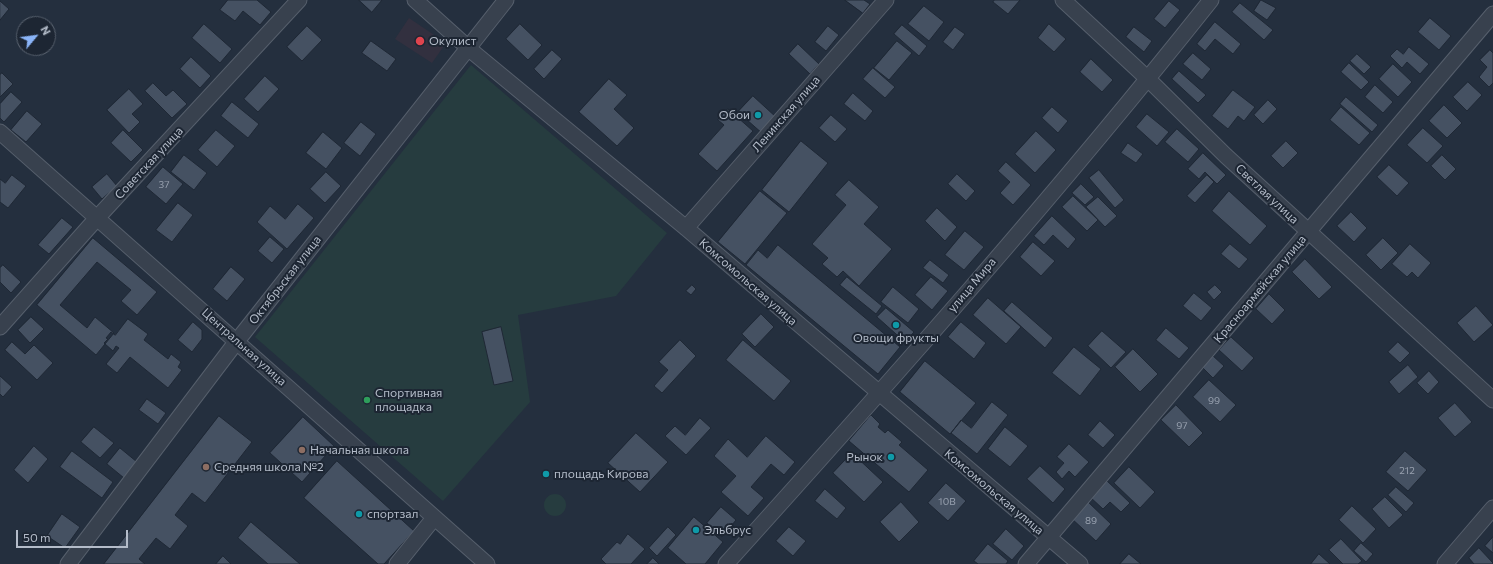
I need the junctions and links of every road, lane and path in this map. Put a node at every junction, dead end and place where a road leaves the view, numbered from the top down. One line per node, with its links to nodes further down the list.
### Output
1 (299, 0): 11 (street, Советская улица)
2 (415, 0): 8 (street, Комсомольская улица)
3 (506, 0): 8 (street, Октябрьская улица)
4 (886, 0): 12 (street, Ленинская улица)
5 (1063, 0): 9 (street, Светлая улица)
6 (1211, 0): 9 (street, улица Мира)
7 (1493, 14): 13 (street, Красноармейская улица)
8 (468, 48): 12 (street, Комсомольская улица); 15 (street, Октябрьская улица)
9 (1148, 79): 13 (street, Светлая улица); 16 (street, улица Мира)
10 (0, 132): 11 (street, Центральная улица)
11 (97, 218): 14 (street, Советская улица); 15 (street, Центральная улица)
12 (686, 228): 16 (street, Комсомольская улица)
13 (1308, 232): 17 (street, Светлая улица); 20 (street, Красноармейская улица)
14 (0, 327)
15 (237, 341): 19 (street, Центральная улица); 21 (street, Октябрьская улица)
16 (879, 394): 20 (street, Комсомольская улица); 24 (street, улица Мира)
17 (1493, 400)
18 (1493, 508): 27 (street)
19 (434, 518): 22 (street); 23 (street, Центральная улица)
20 (1049, 538): 25 (street, Красноармейская улица); 26 (street, Комсомольская улица)
21 (68, 564)
22 (397, 564)
23 (487, 564)
24 (726, 564)
25 (1026, 564)
26 (1080, 564)
27 (1445, 564)

